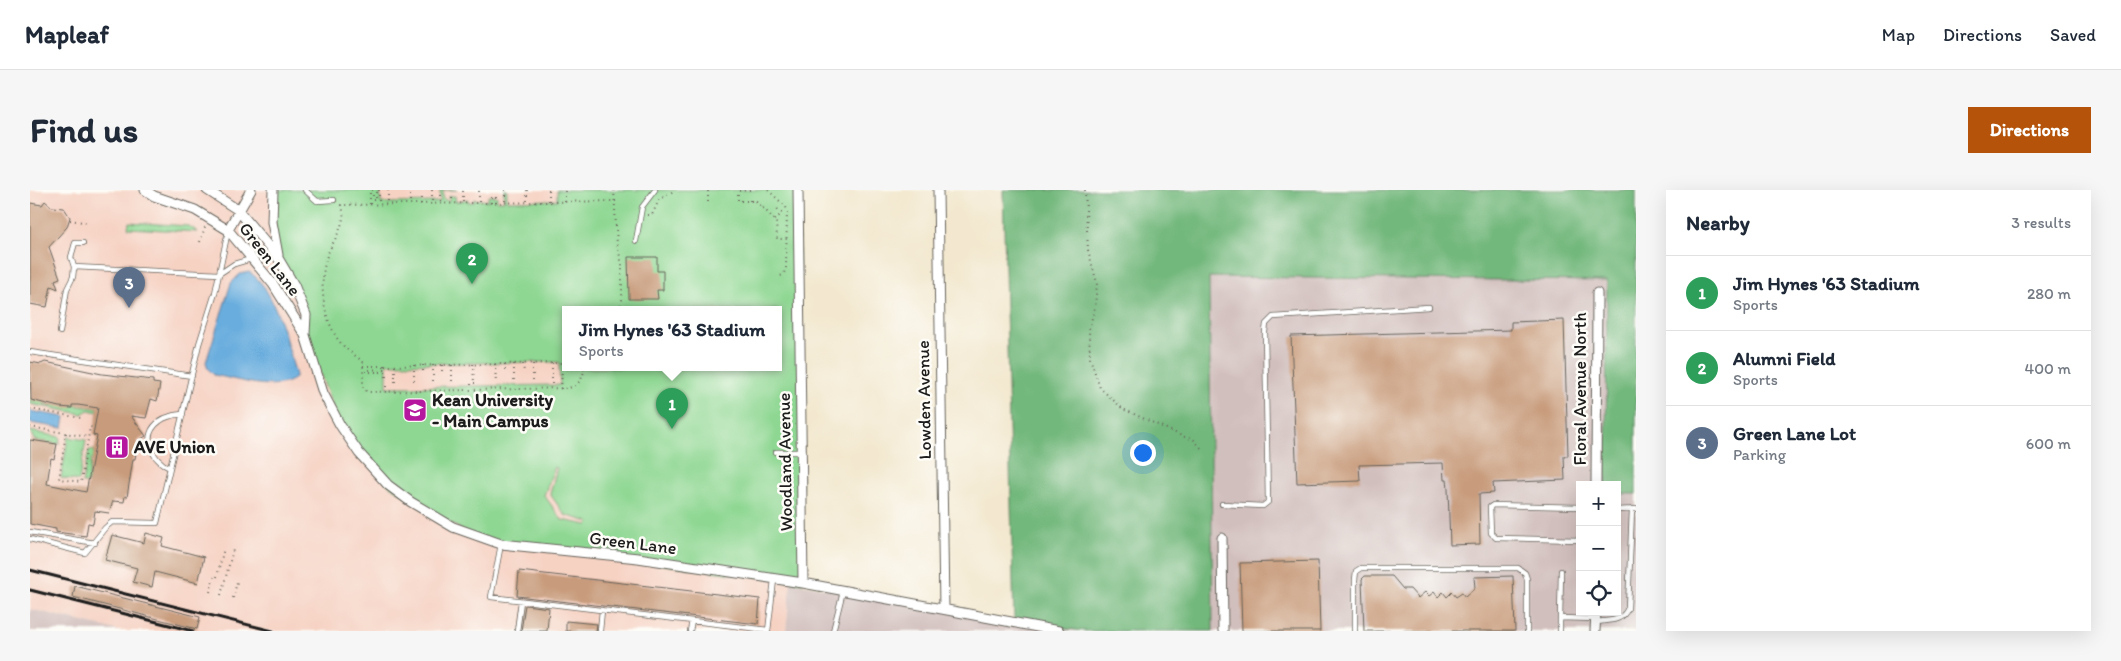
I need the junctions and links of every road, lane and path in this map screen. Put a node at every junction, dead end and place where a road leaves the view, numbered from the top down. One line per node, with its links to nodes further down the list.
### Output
1 (145, 190): 56 (street, Green Lane)
2 (207, 190): 54 (street, Green Lane)
3 (251, 190): 54 (street)
4 (273, 190): 67 (street)
5 (305, 190): 31 (lane)
6 (377, 190): 48 (path); 49 (path)
7 (388, 190): 50 (path)
8 (410, 190): 41 (path)
9 (432, 190): 42 (path)
10 (441, 190): 43 (path)
11 (505, 190): 36 (path)
12 (527, 190): 37 (path)
13 (549, 190): 38 (path)
14 (565, 190): 39 (path)
15 (614, 190): 32 (path)
16 (655, 190): 55 (lane)
17 (675, 190): 55 (path)
18 (708, 190): 40 (path)
19 (750, 190): 33 (path)
20 (768, 190): 63 (path)
21 (798, 190): 123 (street, Woodland Avenue)
22 (938, 190): 147 (street, Lowden Avenue)
23 (1085, 190): 121 (path)
24 (463, 191): 34 (path)
25 (479, 191): 35 (path)
26 (496, 195): 46 (path)
27 (750, 196): 33 (path)
28 (491, 197): 45 (path)
29 (421, 198): 51 (path)
30 (452, 198): 44 (path)
31 (334, 200)
32 (616, 201): 39 (path); 73 (path)
33 (750, 201): 52 (path)
34 (463, 202): 35 (path); 44 (path)
35 (479, 202): 45 (path)
36 (505, 202): 37 (path); 46 (path)
37 (528, 202): 38 (path)
38 (549, 202): 39 (path)
39 (565, 202)
40 (708, 202)
41 (412, 203): 50 (path); 51 (path)
42 (430, 203): 43 (path); 51 (path)
43 (443, 203): 44 (path)
44 (452, 203)
45 (491, 203): 46 (path)
46 (496, 203)
47 (765, 203): 52 (path)
48 (370, 204): 49 (path); 88 (path)
49 (379, 204): 50 (path)
50 (388, 204)
51 (420, 204)
52 (762, 207): 58 (path)
53 (776, 208): 58 (path)
54 (238, 210): 62 (street); 67 (street, Green Lane)
55 (640, 214): 64 (lane)
56 (209, 218): 62 (street, Green Lane); 65 (path)
57 (70, 220): 59 (path)
58 (775, 220): 61 (path)
59 (90, 223)
60 (782, 226): 61 (path)
61 (777, 227): 63 (path)
62 (228, 230): 68 (street, Green Lane); 70 (lane)
63 (787, 239): 71 (path)
64 (636, 241)
65 (200, 242)
66 (83, 243): 69 (lane)
67 (278, 258): 76 (street, Green Lane)
68 (253, 259): 70 (lane); 76 (street, Green Lane)
69 (74, 267): 70 (lane); 75 (lane)
70 (219, 274): 100 (lane)
71 (777, 277)
72 (1597, 293): 125 (street, Floral Avenue North)
73 (620, 306)
74 (1429, 307): 126 (lane)
75 (60, 332)
76 (305, 334): 135 (street, Green Lane)
77 (30, 352): 100 (lane)
78 (552, 363): 82 (path); 93 (path); 105 (path)
79 (474, 364): 80 (path); 85 (path); 101 (path)
80 (496, 364): 81 (path); 102 (path)
81 (505, 364): 86 (path); 96 (path)
82 (533, 364): 87 (path); 104 (path)
83 (414, 365): 90 (path); 91 (path); 109 (path)
84 (442, 365): 85 (path); 92 (path); 98 (path)
85 (452, 365): 107 (path)
86 (512, 365): 87 (path); 103 (path)
87 (526, 365): 97 (path)
88 (363, 366): 89 (path); 112 (path)
89 (385, 366): 90 (path); 112 (path)
90 (395, 366): 108 (path)
91 (421, 366): 92 (path); 99 (path)
92 (435, 366): 106 (path)
93 (562, 366)
94 (562, 369): 110 (path)
95 (583, 371): 110 (path)
96 (505, 372)
97 (524, 372)
98 (442, 373)
99 (423, 374)
100 (192, 376): 115 (lane)
101 (474, 384)
102 (496, 384)
103 (514, 384)
104 (533, 384)
105 (552, 384)
106 (433, 385)
107 (452, 385)
108 (395, 386)
109 (414, 386)
110 (561, 389): 111 (path)
111 (468, 390): 112 (path); 113 (path)
112 (386, 392)
113 (468, 395)
114 (30, 409): 116 (path)
115 (183, 414): 124 (lane); 124 (lane)
116 (82, 418)
117 (30, 427): 119 (path)
118 (94, 428): 120 (path)
119 (66, 433): 120 (path); 120 (path)
120 (88, 437)
121 (1203, 450)
122 (776, 452): 123 (lane)
123 (801, 452): 141 (street, Woodland Avenue)
124 (170, 468): 134 (lane)
125 (1596, 481)
126 (1222, 504)
127 (1576, 507): 133 (lane)
128 (1634, 509): 129 (lane); 151 (lane)
129 (1621, 510)
130 (30, 532): 134 (lane)
131 (1222, 538): 158 (street)
132 (30, 539): 134 (lane)
133 (1576, 540)
134 (95, 543)
135 (501, 544): 139 (street, Green Lane); 146 (lane)
136 (224, 548): 143 (path)
137 (232, 550): 144 (path)
138 (1561, 571): 149 (lane)
139 (774, 580): 141 (street, Green Lane); 152 (lane)
140 (236, 582): 145 (path)
141 (803, 583): 142 (street, Green Lane)
142 (842, 591): 147 (street, Green Lane); 156 (lane)
143 (210, 592)
144 (221, 595)
145 (233, 598)
146 (521, 601): 148 (lane); 153 (lane)
147 (944, 609): 157 (street, Green Lane)
148 (602, 610): 150 (lane); 154 (lane)
149 (1560, 618): 151 (lane); 161 (lane)
150 (692, 621): 152 (lane); 155 (lane)
151 (1596, 621)
152 (768, 630)
153 (517, 631)
154 (600, 631)
155 (690, 631)
156 (833, 631)
157 (1059, 631)
158 (1223, 631)
159 (1355, 631): 160 (lane)
160 (1527, 631)
161 (1560, 631)

